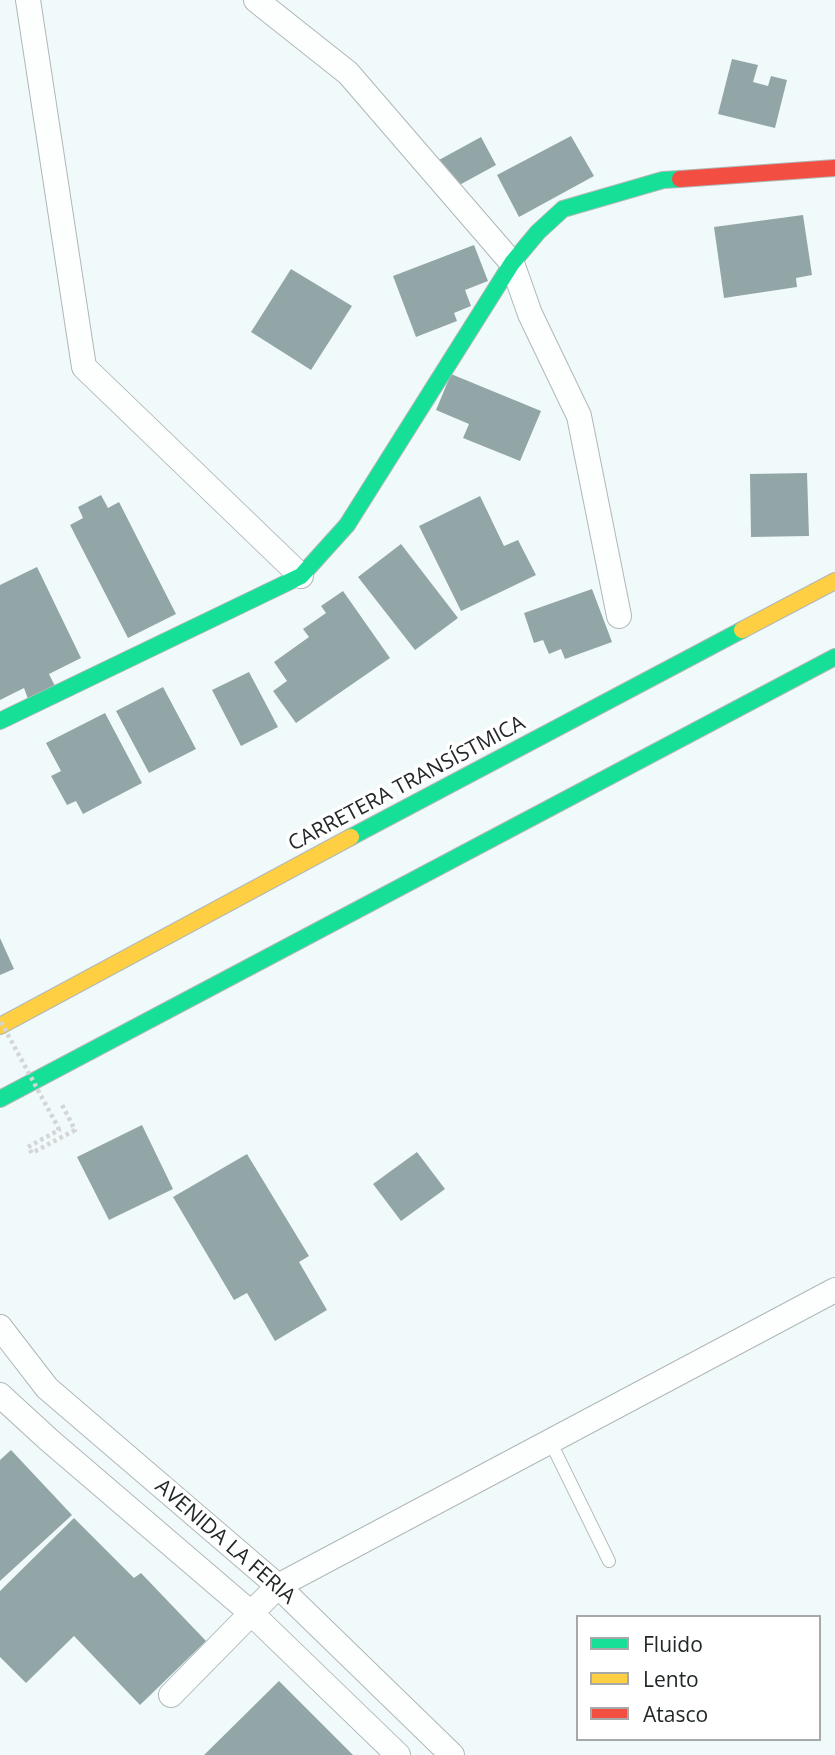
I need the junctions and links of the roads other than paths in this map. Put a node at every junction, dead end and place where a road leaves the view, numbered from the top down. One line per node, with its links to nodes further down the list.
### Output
1 (28, 0): 5 (street)
2 (256, 0): 4 (street)
3 (835, 168): 4 (main road)
4 (512, 263): 5 (main road); 7 (street)
5 (300, 576): 9 (main road)
6 (835, 581): 10 (main road, CARRETERA TRANSÍSTMICA)
7 (619, 616)
8 (835, 657): 13 (main road)
9 (0, 721)
10 (57, 996): 11 (main road, CARRETERA TRANSÍSTMICA); 12 (main road)
11 (1, 1024)
12 (21, 1032)
13 (0, 1099)
14 (835, 1290): 17 (street)
15 (0, 1327): 19 (street, AVENIDA LA FERIA)
16 (0, 1395): 20 (street, AVENIDA LA FERIA)
17 (550, 1441): 18 (lane); 19 (street)
18 (609, 1560)
19 (278, 1586): 20 (street); 23 (street, AVENIDA LA FERIA)
20 (251, 1613): 21 (street); 22 (street, AVENIDA LA FERIA)
21 (171, 1695)
22 (398, 1755)
23 (453, 1755)

